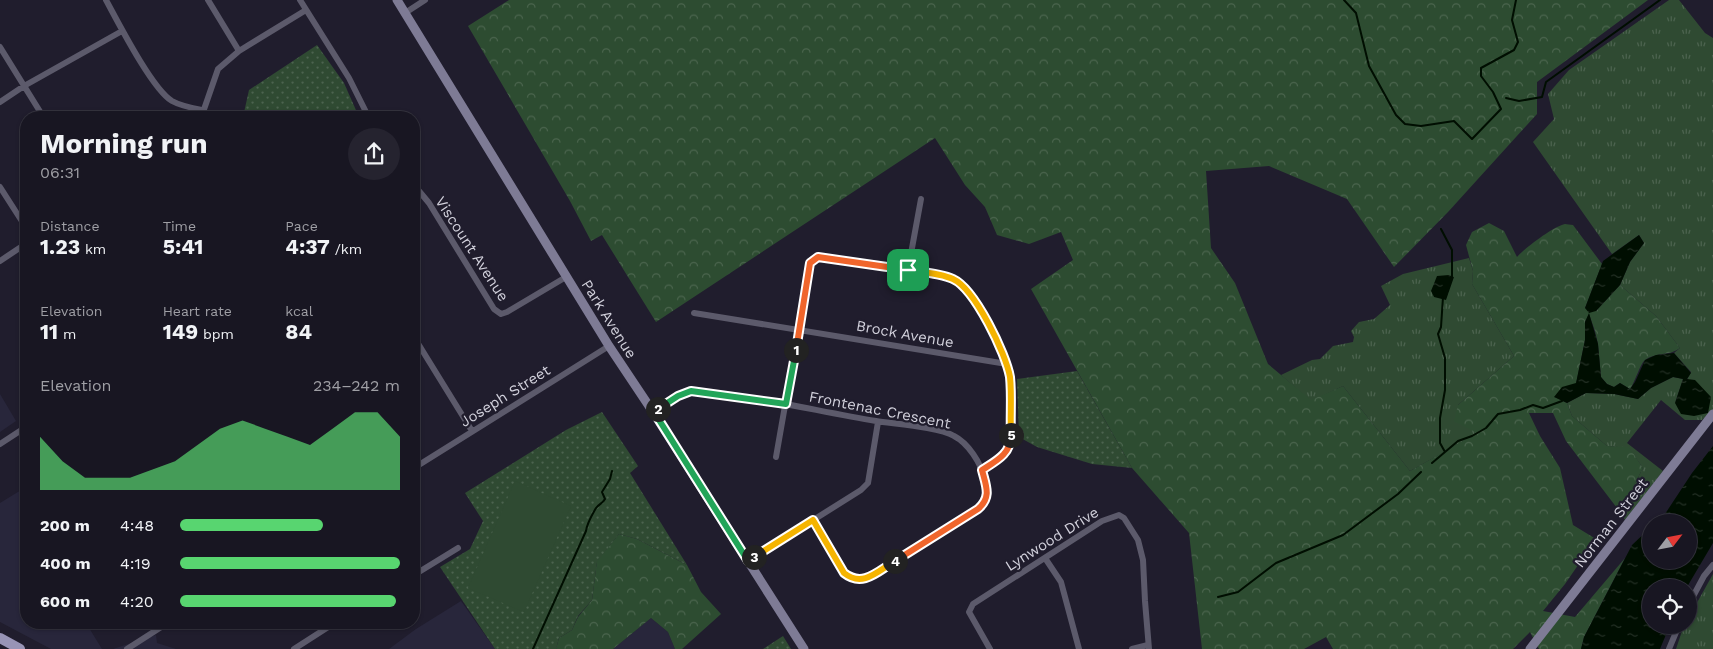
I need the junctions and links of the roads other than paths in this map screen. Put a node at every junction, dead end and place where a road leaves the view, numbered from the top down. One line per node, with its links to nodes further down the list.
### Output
1 (106, 0): 8 (street)
2 (208, 0): 10 (street)
3 (300, 0): 6 (street)
4 (397, 0): 7 (street, Park Avenue)
5 (425, 0): 7 (street)
6 (306, 10): 10 (street); 15 (street)
7 (405, 13): 23 (street, Park Avenue)
8 (122, 31): 11 (street); 13 (street)
9 (0, 48): 11 (street)
10 (239, 51): 13 (street)
11 (24, 86): 12 (street); 14 (street)
12 (0, 102)
13 (202, 110)
14 (40, 111)
15 (365, 111)
16 (0, 187): 19 (street)
17 (420, 192): 23 (street, Viscount Avenue)
18 (921, 200): 22 (street)
19 (20, 218)
20 (20, 248): 21 (street)
21 (0, 261)
22 (908, 270): 25 (street); 28 (street)
23 (566, 276): 26 (street, Park Avenue)
24 (694, 313): 25 (street, Brock Avenue)
25 (799, 329): 28 (street, Brock Avenue); 29 (street)
26 (609, 346): 30 (street, Park Avenue); 34 (street, Joseph Street)
27 (420, 352): 34 (street)
28 (1006, 364): 38 (street)
29 (786, 404): 30 (street, Frontenac Crescent); 32 (street, Frontenac Crescent); 36 (street)
30 (654, 412): 42 (street, Park Avenue)
31 (1713, 414): 59 (street, Norman Street)
32 (878, 422): 38 (street, Frontenac Crescent); 39 (street)
33 (20, 431): 35 (street)
34 (472, 431): 37 (street, Joseph Street)
35 (0, 444)
36 (776, 457)
37 (420, 464)
38 (982, 470): 39 (street, Frontenac Crescent)
39 (813, 520): 42 (street)
40 (458, 548): 44 (street)
41 (1045, 558): 51 (street, Lynwood Drive); 56 (street, Lynwood Drive); 57 (street)
42 (748, 561): 55 (street, Park Avenue)
43 (1713, 565): 45 (street)
44 (420, 571)
45 (1697, 589)
46 (158, 629): 48 (street)
47 (325, 629): 54 (street)
48 (155, 631): 53 (street)
49 (1675, 634): 60 (street)
50 (0, 638): 52 (main road)
51 (1149, 647): 58 (street)
52 (20, 649)
53 (127, 649)
54 (294, 649)
55 (804, 649)
56 (990, 649)
57 (1079, 649)
58 (1132, 649)
59 (1530, 649)
60 (1669, 649)

